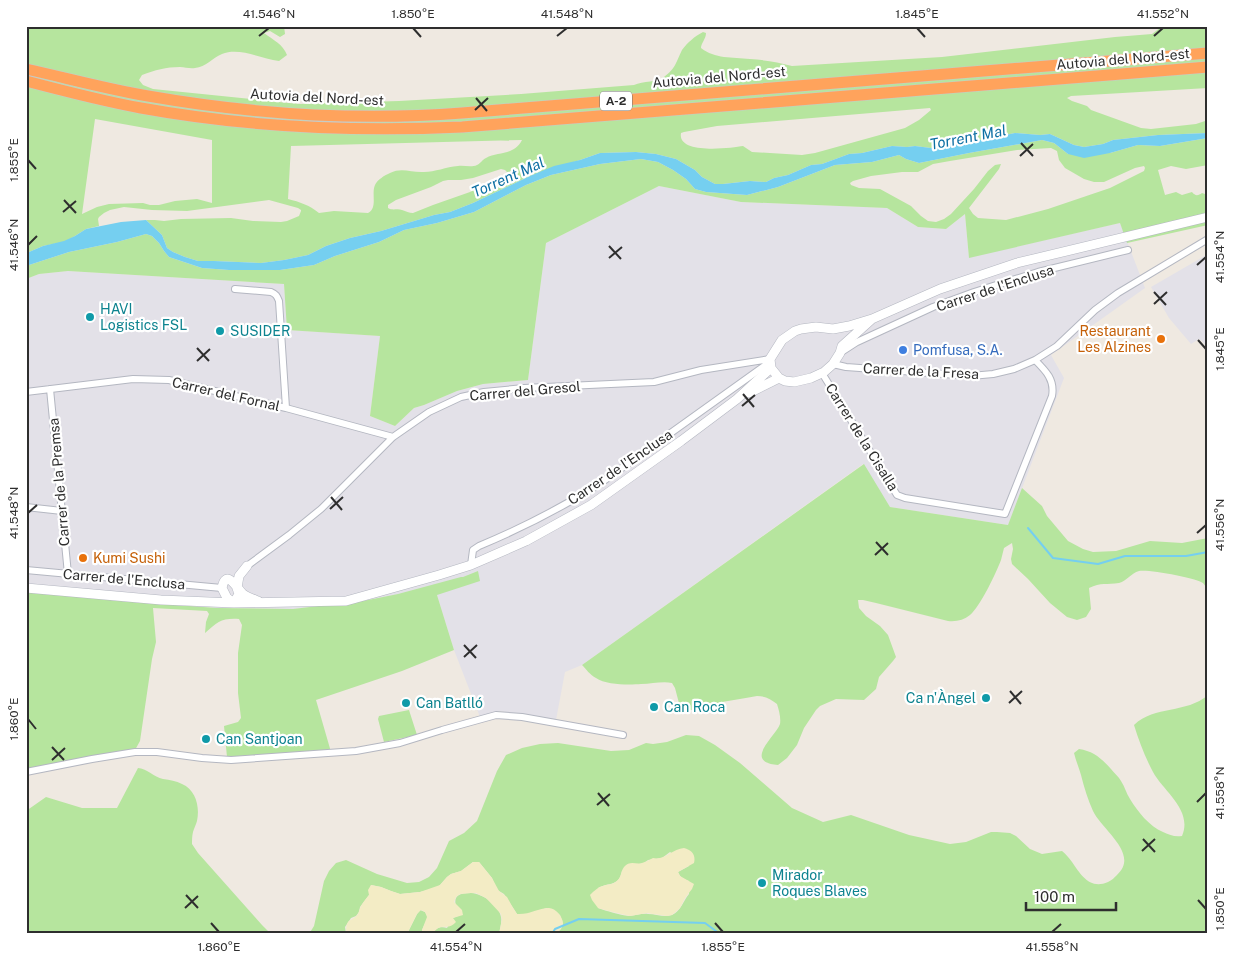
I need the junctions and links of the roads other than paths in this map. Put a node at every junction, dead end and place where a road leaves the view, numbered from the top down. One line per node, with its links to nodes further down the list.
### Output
1 (1208, 53): 3 (highway, Autovia del Nord-est / A-2)
2 (1208, 67): 4 (highway, Autovia del Nord-est / A-2)
3 (26, 68)
4 (26, 81)
5 (1208, 217): 9 (street)
6 (1208, 239): 12 (street, Carrer de la Fresa)
7 (1128, 250): 11 (street, Carrer de l'Enclusa)
8 (235, 289): 20 (street)
9 (872, 319): 10 (street); 11 (street)
10 (833, 329): 11 (street); 13 (street)
11 (841, 349): 14 (street)
12 (1035, 360): 14 (street, Carrer de la Fresa); 15 (street, Carrer de la Cisalla)
13 (770, 363): 16 (street); 19 (street); 21 (street, Carrer del Gresol); 24 (street, Carrer de l'Enclusa)
14 (833, 364): 15 (street)
15 (822, 373): 16 (street)
16 (779, 378): 19 (street)
17 (50, 389): 18 (street, Carrer del Fornal); 20 (street, Carrer del Fornal); 23 (street, Carrer de la Premsa)
18 (26, 392)
19 (737, 399): 24 (street)
20 (286, 408): 21 (street, Carrer del Fornal)
21 (393, 437): 25 (street, Carrer del Gresol)
22 (26, 507): 23 (street)
23 (62, 511): 27 (street, Carrer de la Premsa)
24 (471, 565): 33 (street)
25 (247, 566): 28 (street); 31 (street)
26 (26, 570): 27 (street, Carrer de l'Enclusa)
27 (68, 574): 30 (street, Carrer de l'Enclusa)
28 (227, 580): 30 (street); 31 (street)
29 (26, 588): 32 (street)
30 (222, 588): 32 (street); 34 (street)
31 (237, 588): 33 (street); 34 (street)
32 (205, 601): 34 (street)
33 (263, 602): 34 (street)
34 (234, 603)
35 (623, 735): 36 (street)
36 (26, 772)

